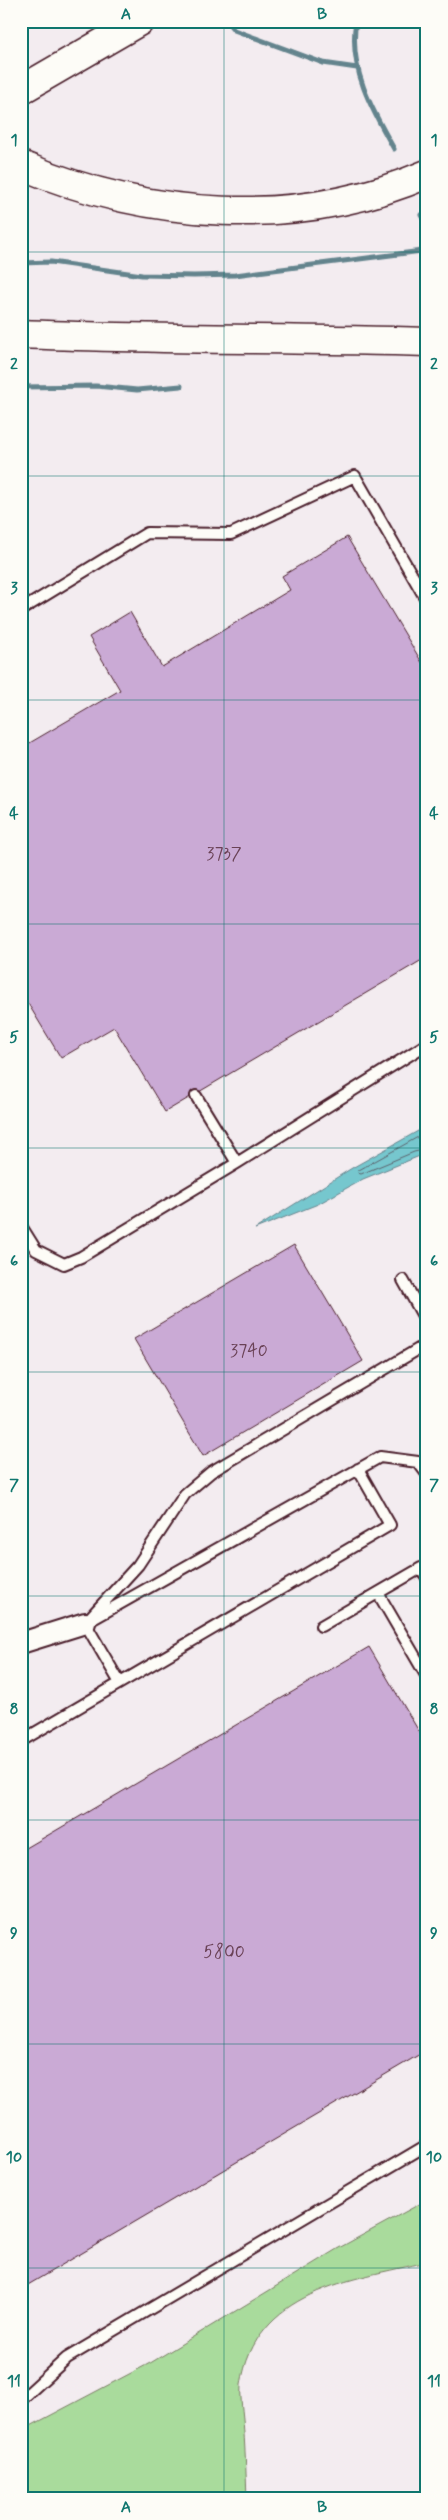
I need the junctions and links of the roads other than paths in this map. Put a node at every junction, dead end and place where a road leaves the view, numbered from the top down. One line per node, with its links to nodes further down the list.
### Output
1 (140, 21): 2 (highway)
2 (21, 90)
3 (21, 166): 4 (highway)
4 (427, 174)
5 (21, 334): 6 (highway)
6 (109, 338): 7 (highway); 8 (highway)
7 (427, 342)
8 (427, 360)
9 (427, 601): 10 (lane)
10 (21, 610)
11 (427, 1044): 13 (lane)
12 (196, 1096): 13 (lane)
13 (237, 1163): 14 (lane)
14 (21, 1226)
15 (403, 1280): 16 (lane)
16 (427, 1323)
17 (427, 1344): 22 (lane)
18 (358, 1469): 19 (lane); 22 (lane); 26 (lane)
19 (427, 1474)
20 (427, 1578): 21 (lane)
21 (378, 1593): 23 (lane); 25 (lane)
22 (85, 1623): 24 (street); 26 (lane)
23 (321, 1626)
24 (21, 1643)
25 (427, 1677)
26 (120, 1683): 27 (lane)
27 (21, 1741)
28 (427, 2145): 29 (lane)
29 (21, 2400)

